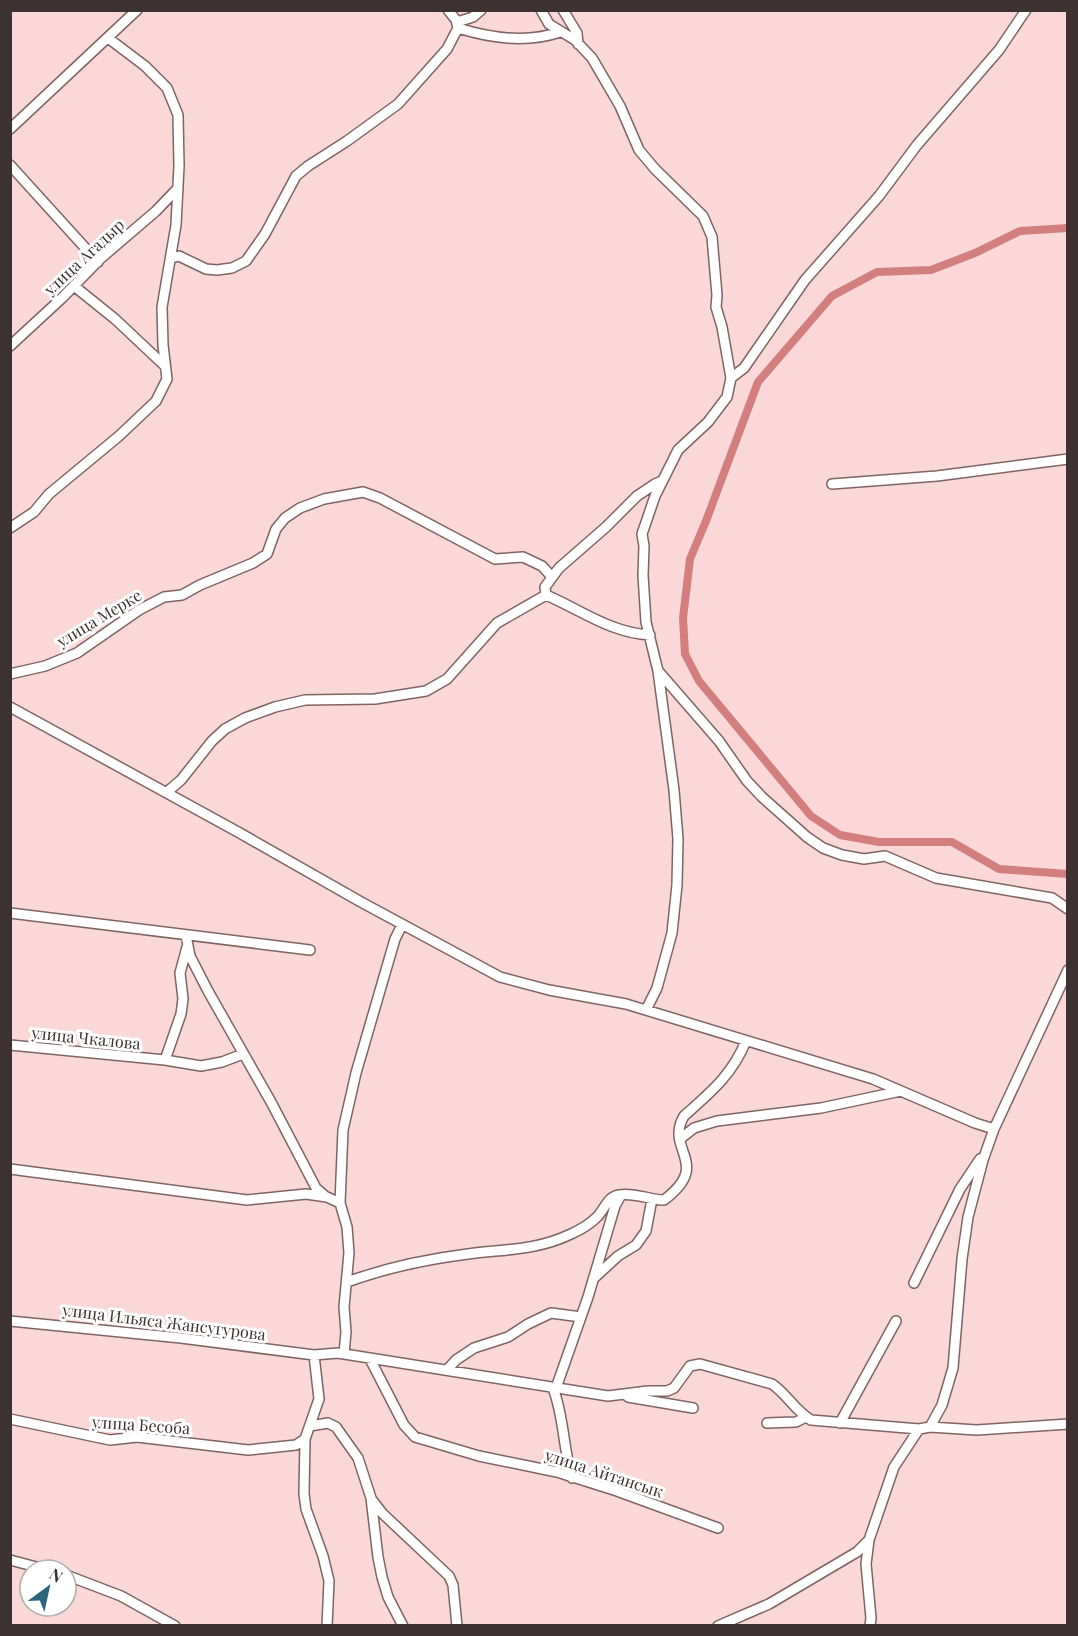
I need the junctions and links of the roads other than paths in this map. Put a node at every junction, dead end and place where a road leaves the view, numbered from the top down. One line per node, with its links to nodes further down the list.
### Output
1 (137, 10): 9 (street)
2 (481, 10): 7 (street)
3 (541, 10): 8 (street)
4 (563, 10): 10 (street)
5 (1026, 10): 19 (street)
6 (450, 11): 7 (street)
7 (458, 25): 8 (street); 14 (street)
8 (560, 32): 10 (street)
9 (108, 38): 11 (street); 13 (street)
10 (578, 44): 19 (street)
11 (10, 129)
12 (10, 165): 15 (street)
13 (178, 188): 14 (street); 15 (street, улица Агадыр)
14 (171, 258): 18 (street)
15 (98, 262): 16 (street, улица Агадыр)
16 (74, 286): 17 (street, улица Агадыр); 18 (street)
17 (10, 346)
18 (165, 366): 23 (street)
19 (731, 378): 21 (street)
20 (1068, 459): 22 (street)
21 (662, 482): 24 (street); 26 (street)
22 (832, 484)
23 (10, 528)
24 (552, 577): 25 (street); 28 (street, улица Мерке)
25 (546, 595): 26 (street); 30 (street)
26 (650, 635): 27 (street)
27 (658, 671): 31 (street); 40 (street)
28 (10, 674)
29 (10, 706): 30 (street)
30 (167, 792): 35 (street)
31 (1052, 898): 32 (street); 33 (street)
32 (1068, 900)
33 (1068, 909)
34 (10, 913): 36 (street)
35 (402, 925): 40 (street); 53 (street)
36 (186, 935): 37 (street); 38 (street)
37 (187, 945): 43 (street); 44 (street)
38 (310, 950)
39 (1068, 970): 46 (street)
40 (646, 1010): 41 (street)
41 (746, 1041): 45 (street); 47 (street)
42 (10, 1045): 44 (street, улица Чкалова)
43 (243, 1054): 44 (street, улица Чкалова); 51 (street)
44 (162, 1060)
45 (901, 1091): 46 (street); 47 (street)
46 (994, 1129): 48 (street)
47 (680, 1138): 52 (street)
48 (988, 1147): 56 (street); 73 (street)
49 (10, 1169): 51 (street)
50 (621, 1195): 52 (street); 54 (street); 55 (street)
51 (327, 1197): 53 (street)
52 (652, 1199): 54 (street)
53 (340, 1203): 55 (street)
54 (593, 1279): 57 (street)
55 (347, 1282): 60 (street)
56 (915, 1283)
57 (581, 1317): 63 (street); 64 (street)
58 (10, 1321): 61 (street, улица Ильяса Жансугурова)
59 (896, 1321): 70 (street)
60 (344, 1354): 61 (street, улица Ильяса Жансугурова); 62 (street, улица Ильяса Жансугурова)
61 (314, 1355): 72 (street)
62 (370, 1359): 63 (street, улица Ильяса Жансугурова); 76 (street, улица Айтансык)
63 (447, 1370): 64 (street, улица Ильяса Жансугурова)
64 (554, 1388): 65 (street, улица Ильяса Жансугурова); 76 (street)
65 (617, 1395): 66 (street); 67 (street)
66 (693, 1408)
67 (806, 1417): 69 (street); 70 (street)
68 (10, 1419): 75 (street, улица Бесоба)
69 (767, 1423)
70 (840, 1423): 74 (street)
71 (1068, 1424): 73 (street)
72 (310, 1426): 75 (street); 77 (street)
73 (930, 1427): 74 (street)
74 (919, 1429): 79 (street)
75 (305, 1439): 82 (street)
76 (572, 1478): 78 (street, улица Айтансык)
77 (370, 1498): 83 (street); 84 (street)
78 (718, 1528)
79 (869, 1540): 85 (street); 86 (street)
80 (78, 1580): 81 (street)
81 (175, 1626)
82 (327, 1626)
83 (403, 1626)
84 (458, 1626)
85 (718, 1626)
86 (870, 1626)

